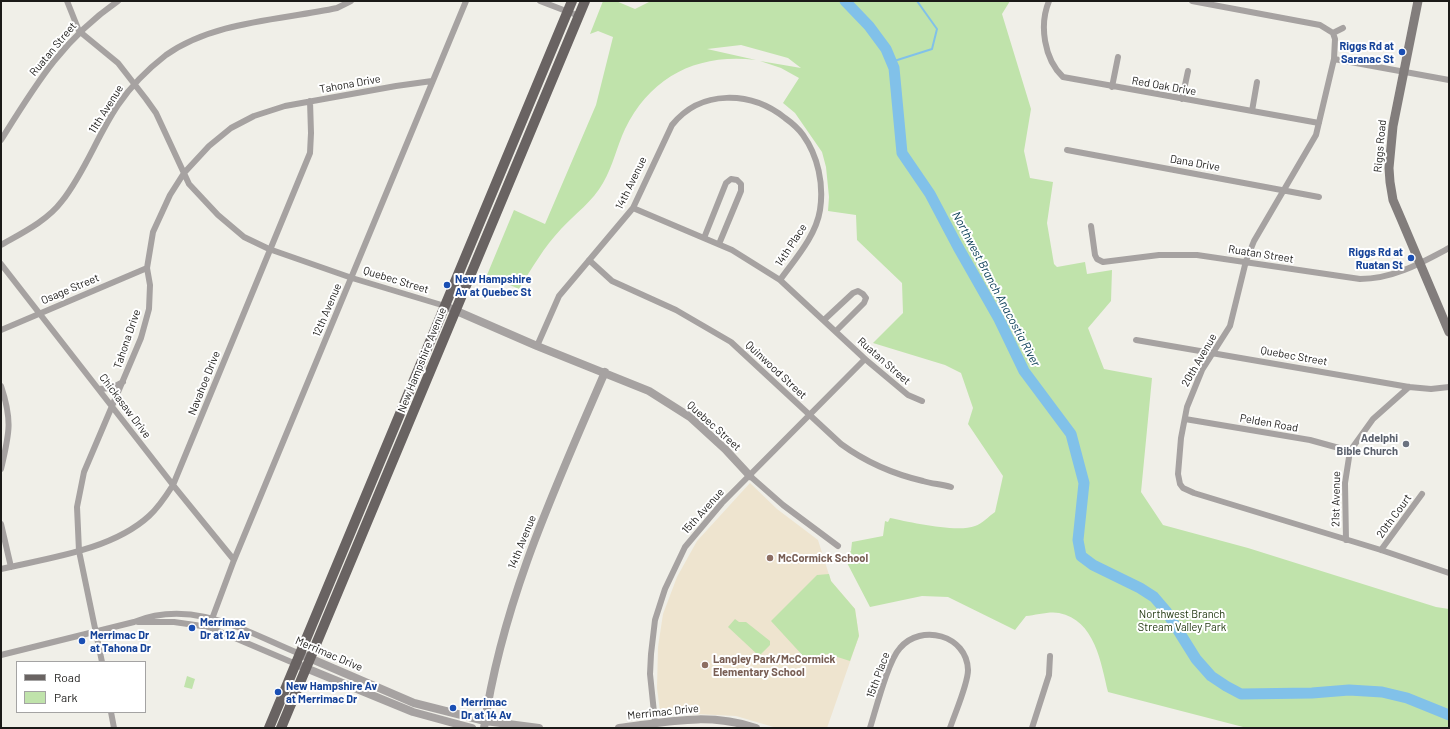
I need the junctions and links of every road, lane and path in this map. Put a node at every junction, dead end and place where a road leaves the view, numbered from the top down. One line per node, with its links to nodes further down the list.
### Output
1 (68, 1): 14 (street)
2 (118, 1): 14 (street, Ruatan Street)
3 (351, 1): 23 (street, 11th Avenue)
4 (466, 1): 21 (street, 12th Avenue)
5 (540, 1): 11 (street)
6 (572, 1): 11 (main road, New Hampshire Avenue)
7 (585, 1): 12 (main road, New Hampshire Avenue)
8 (1049, 1): 24 (street, Red Oak Drive)
9 (1192, 1): 15 (street)
10 (1418, 1): 19 (main road, Riggs Road)
11 (568, 12): 12 (street); 49 (main road, New Hampshire Avenue)
12 (579, 16): 50 (main road, New Hampshire Avenue)
13 (1343, 28): 15 (street)
14 (80, 31): 23 (street, Quebec Street); 30 (street, Ruatan Street)
15 (1333, 33): 17 (street, 20th Avenue)
16 (1118, 57): 24 (street)
17 (1334, 59): 19 (street); 28 (street, 20th Avenue)
18 (1188, 71): 25 (street)
19 (1404, 72): 20 (street); 45 (main road, Riggs Road)
20 (1449, 80)
21 (432, 81): 26 (street, Tahona Drive); 47 (street, 12th Avenue)
22 (1257, 82): 27 (street)
23 (135, 83): 32 (street, Quebec Street); 39 (street, 11th Avenue)
24 (1112, 87): 25 (street, Red Oak Drive)
25 (1182, 99): 27 (street, Red Oak Drive)
26 (310, 101): 32 (street, Tahona Drive); 41 (street, Navahoe Drive)
27 (1252, 111): 28 (street, Red Oak Drive)
28 (1319, 123): 33 (street, 20th Avenue)
29 (672, 125): 35 (street, 14th Avenue); 48 (street, 14th Place)
30 (1, 140)
31 (1067, 150): 33 (street, Dana Drive)
32 (184, 173): 41 (street, Quebec Street); 46 (street, Tahona Drive)
33 (1284, 191): 34 (street, Dana Drive); 43 (street, 20th Avenue)
34 (1319, 197)
35 (633, 208): 37 (street, Ruatan Street); 42 (street, 14th Avenue)
36 (1091, 226): 43 (street, Ruatan Street)
37 (704, 238): 38 (street, Ruatan Street); 38 (street)
38 (719, 244): 48 (street, Ruatan Street)
39 (1, 245)
40 (1449, 248): 45 (street, Ruatan Street)
41 (269, 249): 47 (street, Quebec Street); 73 (street, Navahoe Drive)
42 (589, 260): 57 (street, 14th Avenue); 68 (street, Quinwood Street)
43 (1246, 261): 45 (street, Ruatan Street); 58 (street, 20th Avenue)
44 (1, 264): 51 (street, Chickasaw Drive)
45 (1420, 264): 55 (main road, Riggs Road)
46 (148, 268): 51 (street, Osage Street); 61 (street, Tahona Drive)
47 (352, 278): 49 (street, Quebec Street); 81 (street, 12th Avenue)
48 (780, 280): 52 (street, Ruatan Street)
49 (445, 306): 50 (street, Quebec Street); 89 (main road, New Hampshire Avenue)
50 (455, 310): 57 (street, Quebec Street); 92 (main road, New Hampshire Avenue)
51 (39, 313): 53 (street, Osage Street); 65 (street, Chickasaw Drive)
52 (824, 320): 54 (street, Ruatan Street); 54 (street)
53 (1, 330)
54 (836, 331): 59 (street, Ruatan Street)
55 (1449, 332)
56 (1136, 340): 58 (street, Quebec Street)
57 (537, 346): 60 (street, Quebec Street)
58 (1213, 353): 63 (street, Quebec Street); 69 (street, 20th Avenue)
59 (865, 359): 66 (street, Ruatan Street); 68 (street, 15th Avenue)
60 (605, 372): 72 (street, Quebec Street); 98 (street, 14th Avenue)
61 (123, 382): 65 (street); 67 (street, Tahona Drive)
62 (1, 386): 71 (street)
63 (1410, 387): 64 (street, Quebec Street); 70 (street, 21st Avenue)
64 (1449, 388)
65 (100, 389): 67 (street, Chickasaw Drive)
66 (922, 401)
67 (113, 407): 73 (street, Chickasaw Drive); 80 (street, Tahona Drive)
68 (810, 415): 72 (street, 15th Avenue); 74 (street, Quinwood Street)
69 (1184, 418): 70 (street, Pelden Road); 77 (street, 20th Avenue)
70 (1350, 450): 77 (street, 21st Avenue)
71 (1, 469)
72 (750, 476): 78 (street, Quebec Street); 97 (street, 15th Avenue)
73 (173, 485): 80 (street, Navahoe Drive); 81 (street, Chickasaw Drive)
74 (951, 487)
75 (1422, 494): 79 (street, 20th Court)
76 (1, 524): 82 (street)
77 (1346, 540): 79 (street, 20th Avenue)
78 (838, 546)
79 (1381, 550): 84 (street, 20th Avenue)
80 (79, 551): 82 (street, Navahoe Drive); 88 (street, Tahona Drive)
81 (234, 560): 85 (street, 12th Avenue)
82 (11, 567): 83 (street, Navahoe Drive)
83 (1, 569)
84 (1449, 573)
85 (211, 618): 86 (street, Merrimac Drive); 87 (street, 12th Avenue); 89 (street, Merrimac Drive)
86 (134, 622): 87 (street, Merrimac Drive); 88 (street, Merrimac Drive)
87 (209, 627): 94 (street, Merrimac Drive)
88 (97, 631): 90 (street, Merrimac Drive); 93 (street, Tahona Drive)
89 (300, 654): 92 (street, Merrimac Drive); 94 (main road, New Hampshire Avenue)
90 (1, 655)
91 (1050, 656): 108 (street)
92 (312, 658): 95 (main road, New Hampshire Avenue); 98 (street, Merrimac Drive)
93 (102, 661)
94 (296, 664): 95 (street, Merrimac Drive); 100 (main road, New Hampshire Avenue)
95 (307, 669): 101 (main road, New Hampshire Avenue); 102 (street, Merrimac Drive)
96 (111, 713): 99 (street)
97 (656, 722): 104 (street, Merrimac Drive); 105 (street, Merrimac Drive)
98 (485, 724): 103 (street, Merrimac Drive)
99 (114, 728)
100 (269, 728)
101 (281, 728)
102 (472, 728)
103 (539, 728)
104 (619, 728)
105 (756, 728)
106 (870, 728): 107 (street, 15th Place)
107 (950, 728)
108 (1032, 728)

